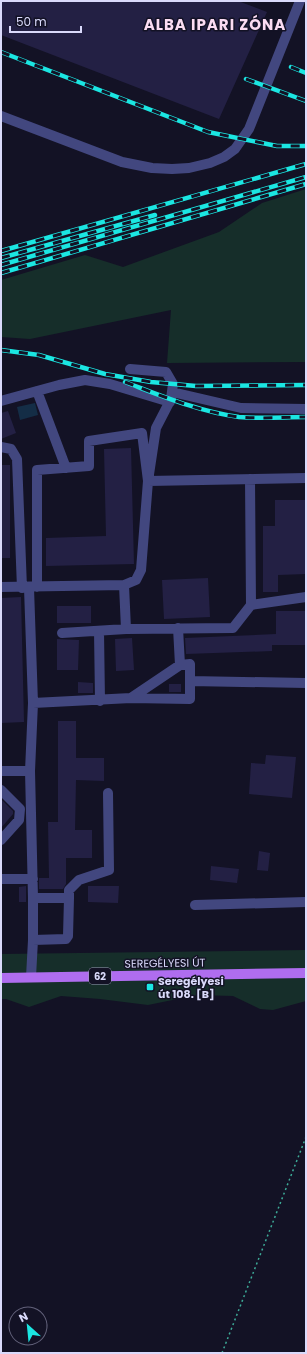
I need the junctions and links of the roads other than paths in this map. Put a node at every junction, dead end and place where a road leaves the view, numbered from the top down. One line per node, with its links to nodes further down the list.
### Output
1 (300, 1): 2 (lane)
2 (1, 116)
3 (130, 368): 5 (lane)
4 (37, 391): 5 (lane); 6 (lane); 9 (lane)
5 (171, 397): 7 (lane); 12 (lane)
6 (1, 401)
7 (306, 409)
8 (1, 447): 15 (lane)
9 (66, 468): 12 (lane); 15 (lane)
10 (306, 478): 11 (lane)
11 (250, 479): 12 (lane); 17 (lane)
12 (148, 481): 13 (lane)
13 (124, 585): 15 (lane); 19 (lane)
14 (1, 587): 15 (lane)
15 (29, 588): 27 (lane)
16 (306, 597): 17 (lane)
17 (252, 604): 18 (lane)
18 (178, 628): 19 (lane); 22 (lane)
19 (126, 629): 20 (lane)
20 (99, 631): 21 (lane); 26 (lane)
21 (62, 633)
22 (180, 665): 23 (lane); 25 (lane)
23 (190, 681): 24 (lane); 25 (lane)
24 (306, 683)
25 (131, 698): 26 (lane)
26 (100, 701): 27 (lane)
27 (33, 704): 29 (lane)
28 (1, 771): 29 (lane)
29 (30, 771): 33 (lane)
30 (1, 790): 32 (lane)
31 (108, 792): 36 (lane)
32 (1, 840)
33 (32, 878): 34 (lane); 35 (lane)
34 (1, 879)
35 (33, 898): 36 (lane); 39 (lane)
36 (69, 898): 39 (lane)
37 (306, 902): 38 (lane)
38 (195, 905)
39 (33, 940): 41 (lane)
40 (306, 973): 41 (main road, SEREGÉLYESI ÚT / 62)
41 (31, 977): 42 (main road, SEREGÉLYESI ÚT / 62)
42 (1, 978)

